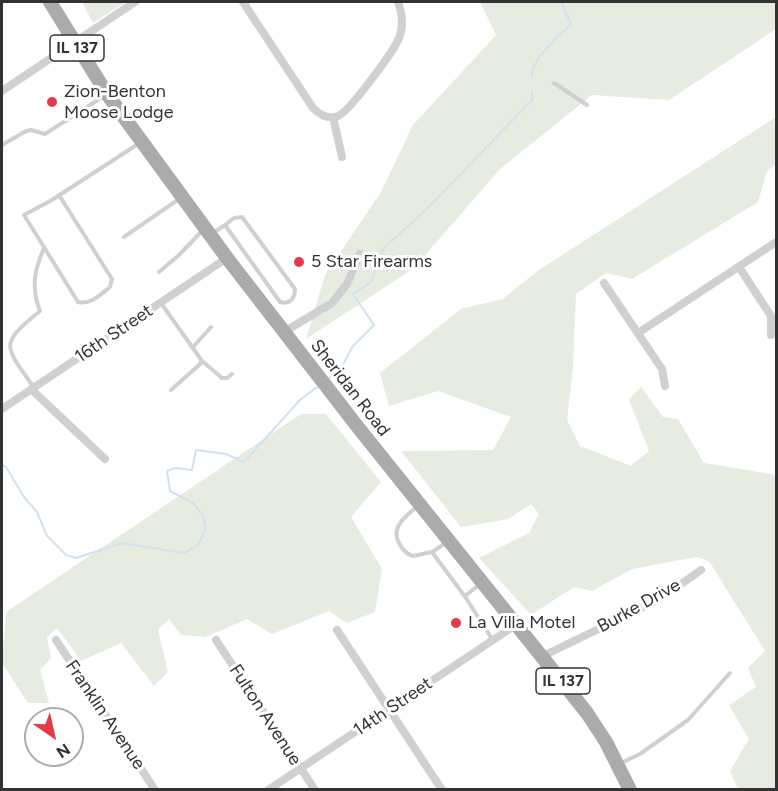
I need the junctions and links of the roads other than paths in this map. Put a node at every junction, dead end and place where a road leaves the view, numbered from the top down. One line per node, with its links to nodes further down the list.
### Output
1 (50, 2): 5 (main road, Sheridan Road / IL 137)
2 (135, 2): 5 (street)
3 (243, 2): 10 (street)
4 (398, 2): 10 (street)
5 (74, 43): 7 (street); 8 (main road, Sheridan Road / IL 137)
6 (554, 83): 9 (lane)
7 (2, 91)
8 (107, 94): 11 (main road, Sheridan Road / IL 137); 12 (lane)
9 (587, 105)
10 (333, 117): 13 (street)
11 (142, 142): 14 (lane); 15 (main road, Sheridan Road / IL 137)
12 (2, 145)
13 (342, 157)
14 (59, 195): 20 (lane); 20 (lane)
15 (182, 197): 17 (main road, Sheridan Road / IL 137); 18 (lane)
16 (225, 225): 16 (lane); 17 (lane)
17 (208, 232): 22 (main road, Sheridan Road / IL 137); 24 (lane)
18 (124, 237)
19 (777, 242): 23 (street)
20 (44, 247): 35 (lane)
21 (360, 254): 28 (street)
22 (227, 258): 26 (street, 16th Street); 28 (main road, Sheridan Road / IL 137)
23 (739, 267): 29 (street); 30 (street)
24 (159, 272)
25 (604, 283): 29 (street)
26 (160, 303): 31 (lane); 35 (street, 16th Street)
27 (211, 327): 31 (lane)
28 (284, 332): 39 (main road, Sheridan Road / IL 137)
29 (638, 333): 34 (street)
30 (771, 335)
31 (193, 347): 32 (lane)
32 (202, 361): 33 (lane); 36 (lane)
33 (232, 374)
34 (665, 387)
35 (33, 388): 37 (street, 16th Street); 38 (street)
36 (171, 390)
37 (2, 409)
38 (105, 459)
39 (420, 505): 40 (main road, Sheridan Road / IL 137); 41 (lane)
40 (450, 541): 41 (lane); 43 (main road, Sheridan Road / IL 137)
41 (432, 552): 44 (lane)
42 (701, 570): 50 (street, Burke Drive)
43 (483, 581): 44 (lane); 45 (main road, Sheridan Road / IL 137)
44 (465, 596): 49 (lane)
45 (517, 624): 49 (street, 14th Street); 50 (main road, Sheridan Road / IL 137)
46 (337, 630): 52 (street)
47 (56, 640): 55 (street, Franklin Avenue)
48 (216, 640): 54 (street, Fulton Avenue)
49 (493, 640): 52 (street, 14th Street)
50 (543, 656): 53 (main road, Sheridan Road / IL 137)
51 (730, 673): 53 (lane)
52 (389, 709): 54 (street, 14th Street); 58 (street)
53 (618, 765): 59 (main road, Sheridan Road / IL 137)
54 (301, 768): 56 (street, 14th Street); 57 (street, Fulton Avenue)
55 (155, 789)
56 (268, 789)
57 (315, 789)
58 (442, 789)
59 (630, 789)

